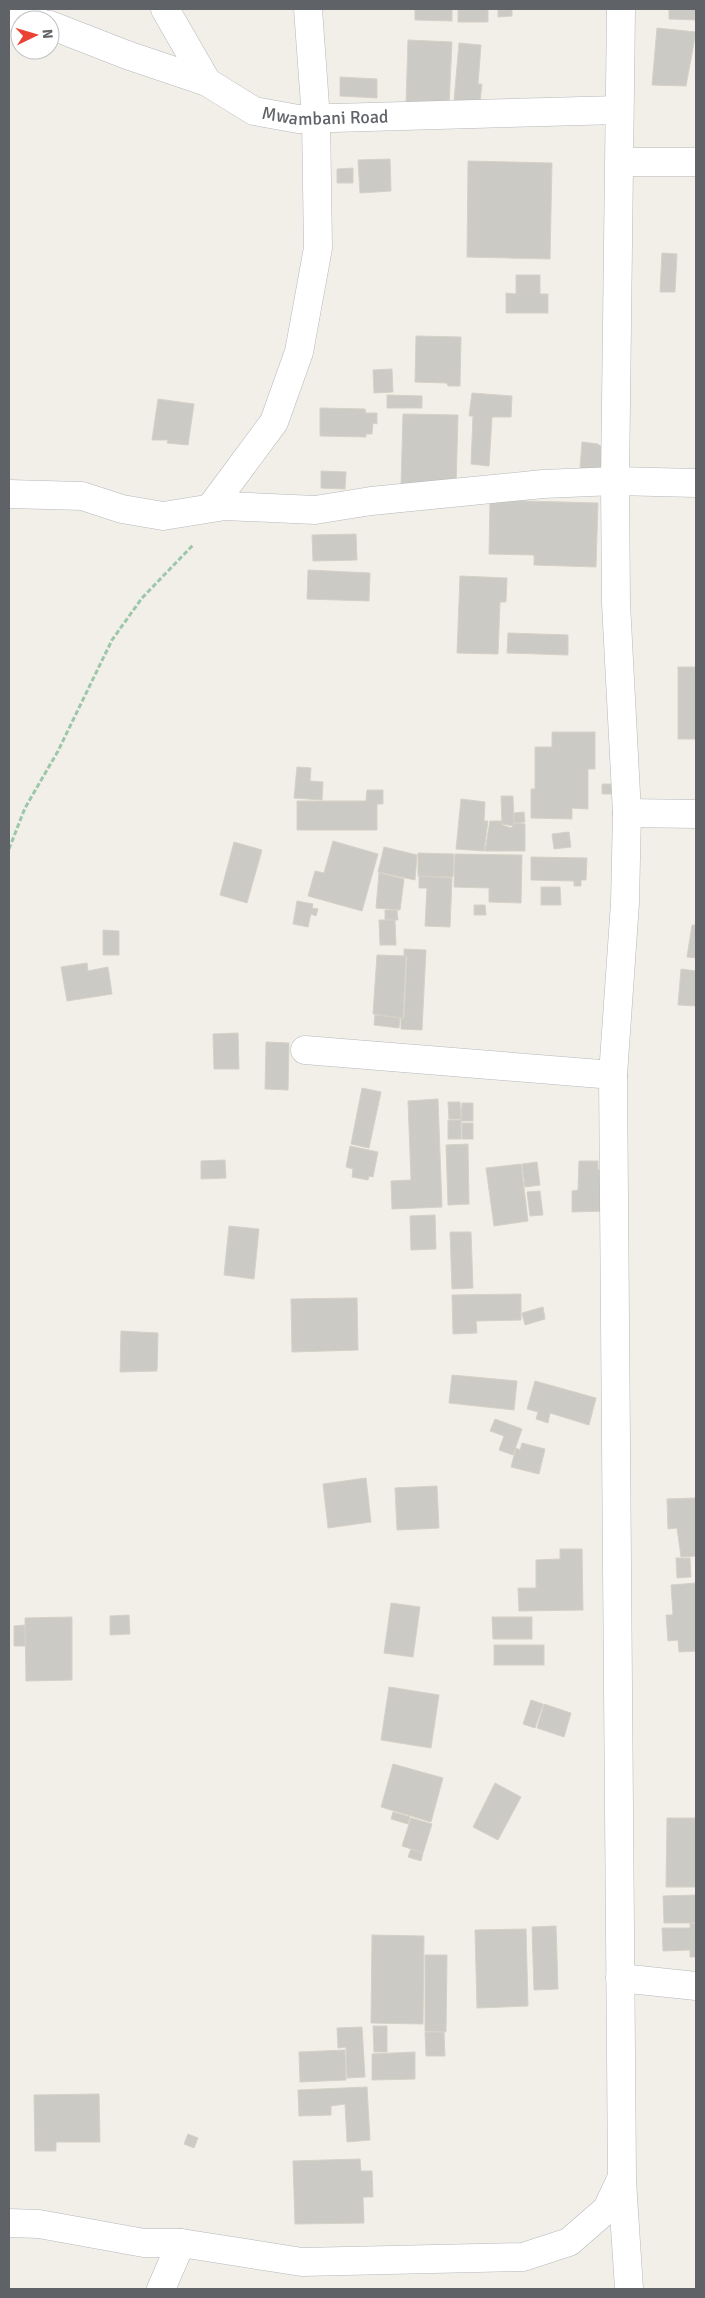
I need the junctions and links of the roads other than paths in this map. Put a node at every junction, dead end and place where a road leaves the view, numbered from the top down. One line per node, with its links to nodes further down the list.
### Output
1 (165, 9): 5 (street)
2 (308, 9): 7 (street)
3 (621, 9): 6 (street)
4 (60, 29): 5 (street, Mwambani Road)
5 (207, 82): 7 (street, Mwambani Road)
6 (619, 110): 7 (street, Mwambani Road); 8 (street)
7 (307, 119): 13 (street)
8 (620, 162): 9 (street); 10 (street)
9 (696, 162)
10 (615, 482): 11 (street); 13 (street); 14 (street)
11 (696, 483)
12 (11, 493): 13 (street)
13 (218, 507)
14 (627, 813): 15 (street); 17 (street)
15 (696, 814)
16 (305, 1050): 17 (street)
17 (613, 1075): 18 (street)
18 (620, 1978): 19 (street); 20 (street)
19 (696, 1986)
20 (622, 2177): 22 (street); 24 (street)
21 (9, 2223): 22 (street)
22 (180, 2243): 23 (street)
23 (162, 2289)
24 (629, 2289)

